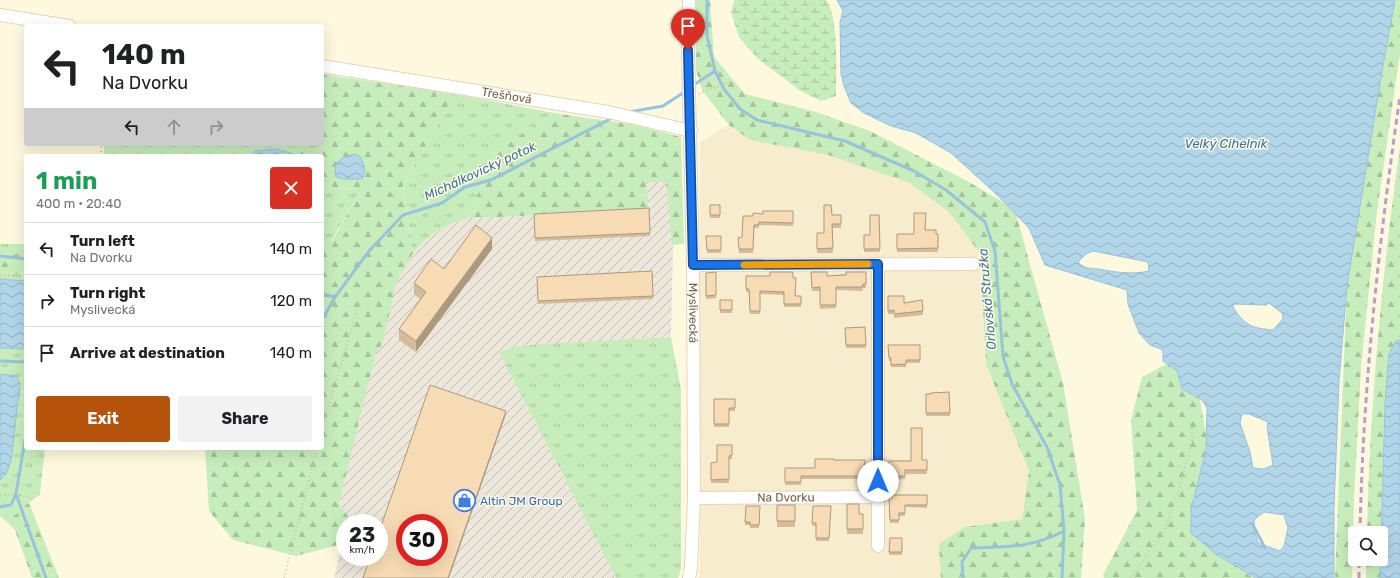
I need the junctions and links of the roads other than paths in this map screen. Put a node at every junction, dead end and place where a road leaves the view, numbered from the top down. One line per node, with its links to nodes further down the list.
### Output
1 (689, 0): 5 (street, Myslivecká)
2 (0, 15): 3 (street)
3 (56, 24)
4 (324, 66): 5 (street, Třešňová)
5 (691, 132): 8 (street, Myslivecká)
6 (878, 264): 7 (street); 8 (street); 9 (street)
7 (973, 264)
8 (693, 265): 10 (street, Myslivecká)
9 (878, 497): 10 (street, Na Dvorku); 11 (street)
10 (694, 498): 12 (street, Myslivecká)
11 (878, 546)
12 (689, 578)

